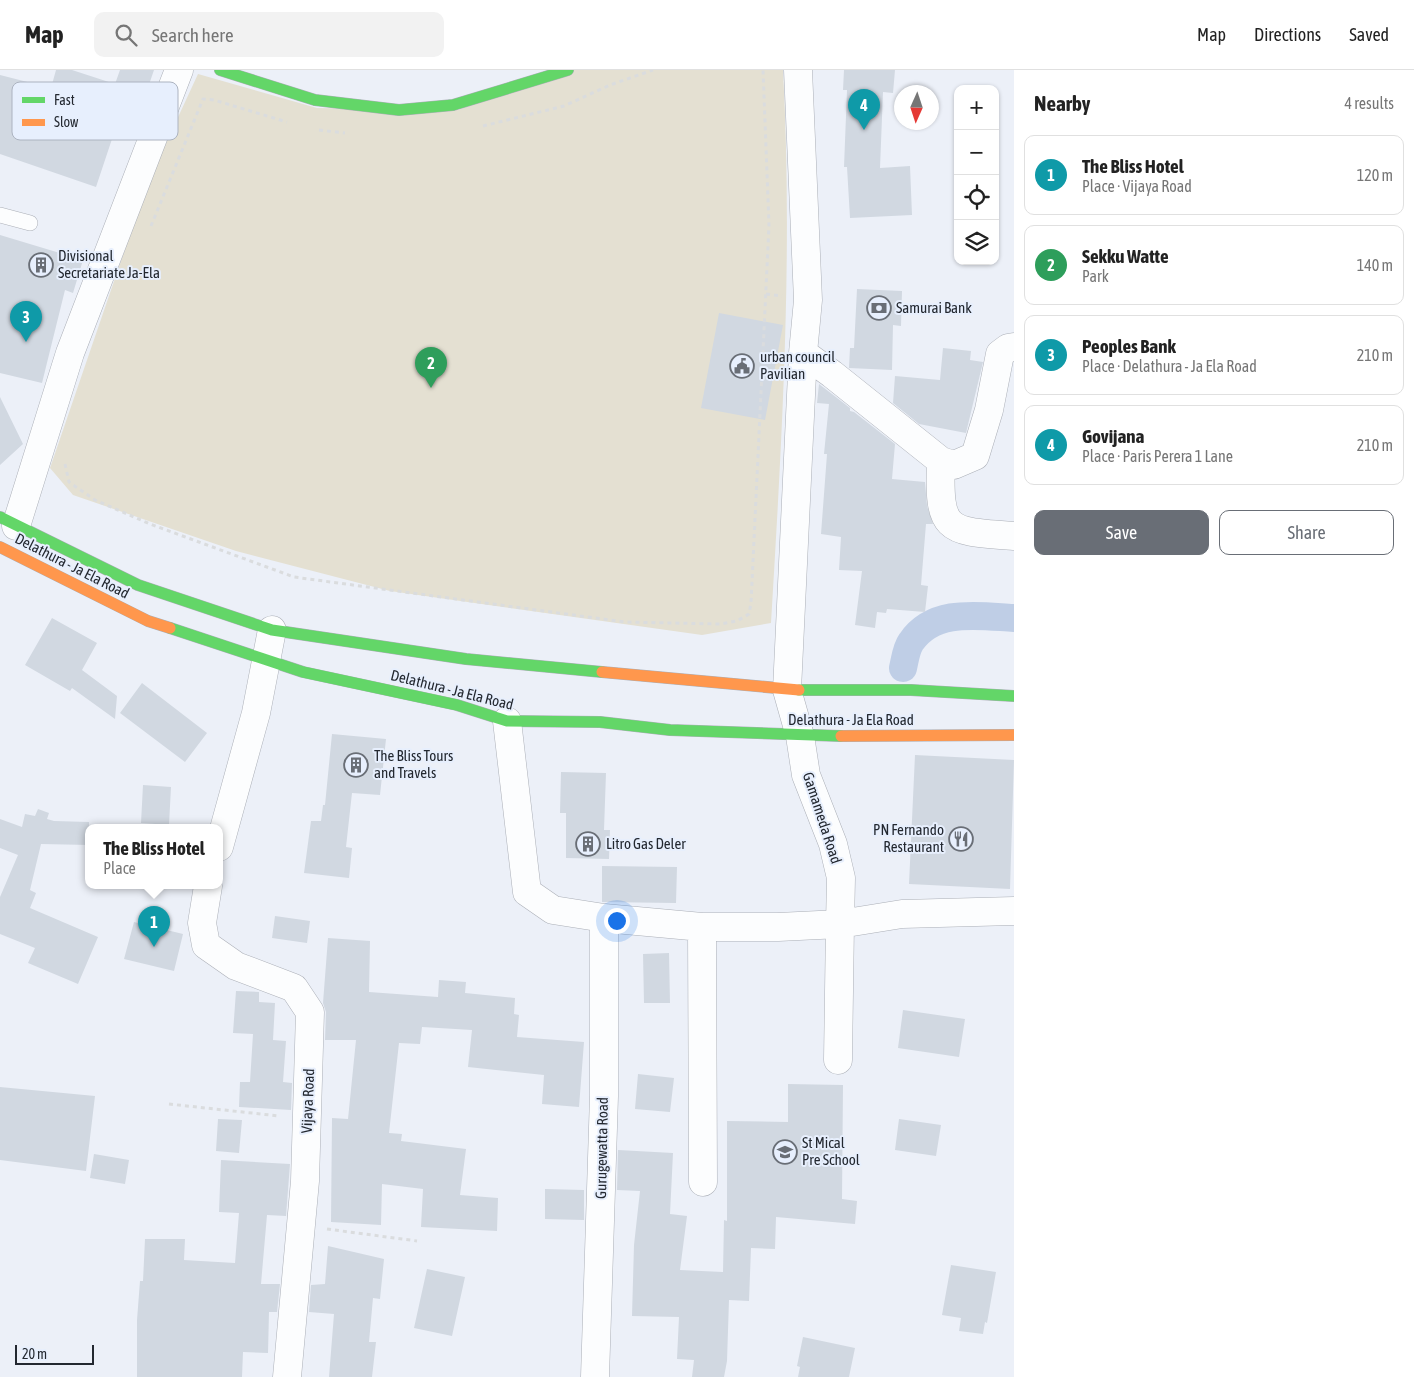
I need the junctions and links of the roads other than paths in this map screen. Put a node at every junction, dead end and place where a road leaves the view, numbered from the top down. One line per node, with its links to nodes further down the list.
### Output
1 (179, 70): 5 (street)
2 (220, 70): 3 (main road)
3 (568, 70)
4 (798, 70): 10 (street, Gamameda Road)
5 (174, 82)
6 (152, 140): 12 (street)
7 (0, 215): 8 (lane)
8 (30, 223)
9 (1014, 347): 11 (street)
10 (803, 353): 11 (street); 16 (street, Gamameda Road)
11 (941, 461): 13 (street)
12 (5, 530): 14 (main road, Delathura - Ja Ela Road); 15 (main road, Delathura - Ja Ela Road)
13 (1014, 536)
14 (272, 630): 15 (street); 16 (main road, Delathura - Ja Ela Road)
15 (266, 660): 18 (main road, Delathura - Ja Ela Road); 21 (street)
16 (787, 690): 17 (main road, Delathura - Ja Ela Road); 20 (street, Gamameda Road)
17 (1014, 696)
18 (507, 721): 20 (main road, Delathura - Ja Ela Road); 24 (street)
19 (1014, 735): 20 (main road, Delathura - Ja Ela Road)
20 (800, 736): 25 (street, Gamameda Road)
21 (223, 833)
22 (208, 889): 29 (street, Vijaya Road)
23 (1014, 912): 25 (street)
24 (604, 918): 26 (street); 30 (street, Gurugewatta Road)
25 (840, 924): 26 (street); 27 (street, Gamameda Road)
26 (702, 927): 28 (street)
27 (838, 1060)
28 (703, 1182)
29 (287, 1377)
30 (595, 1377)

